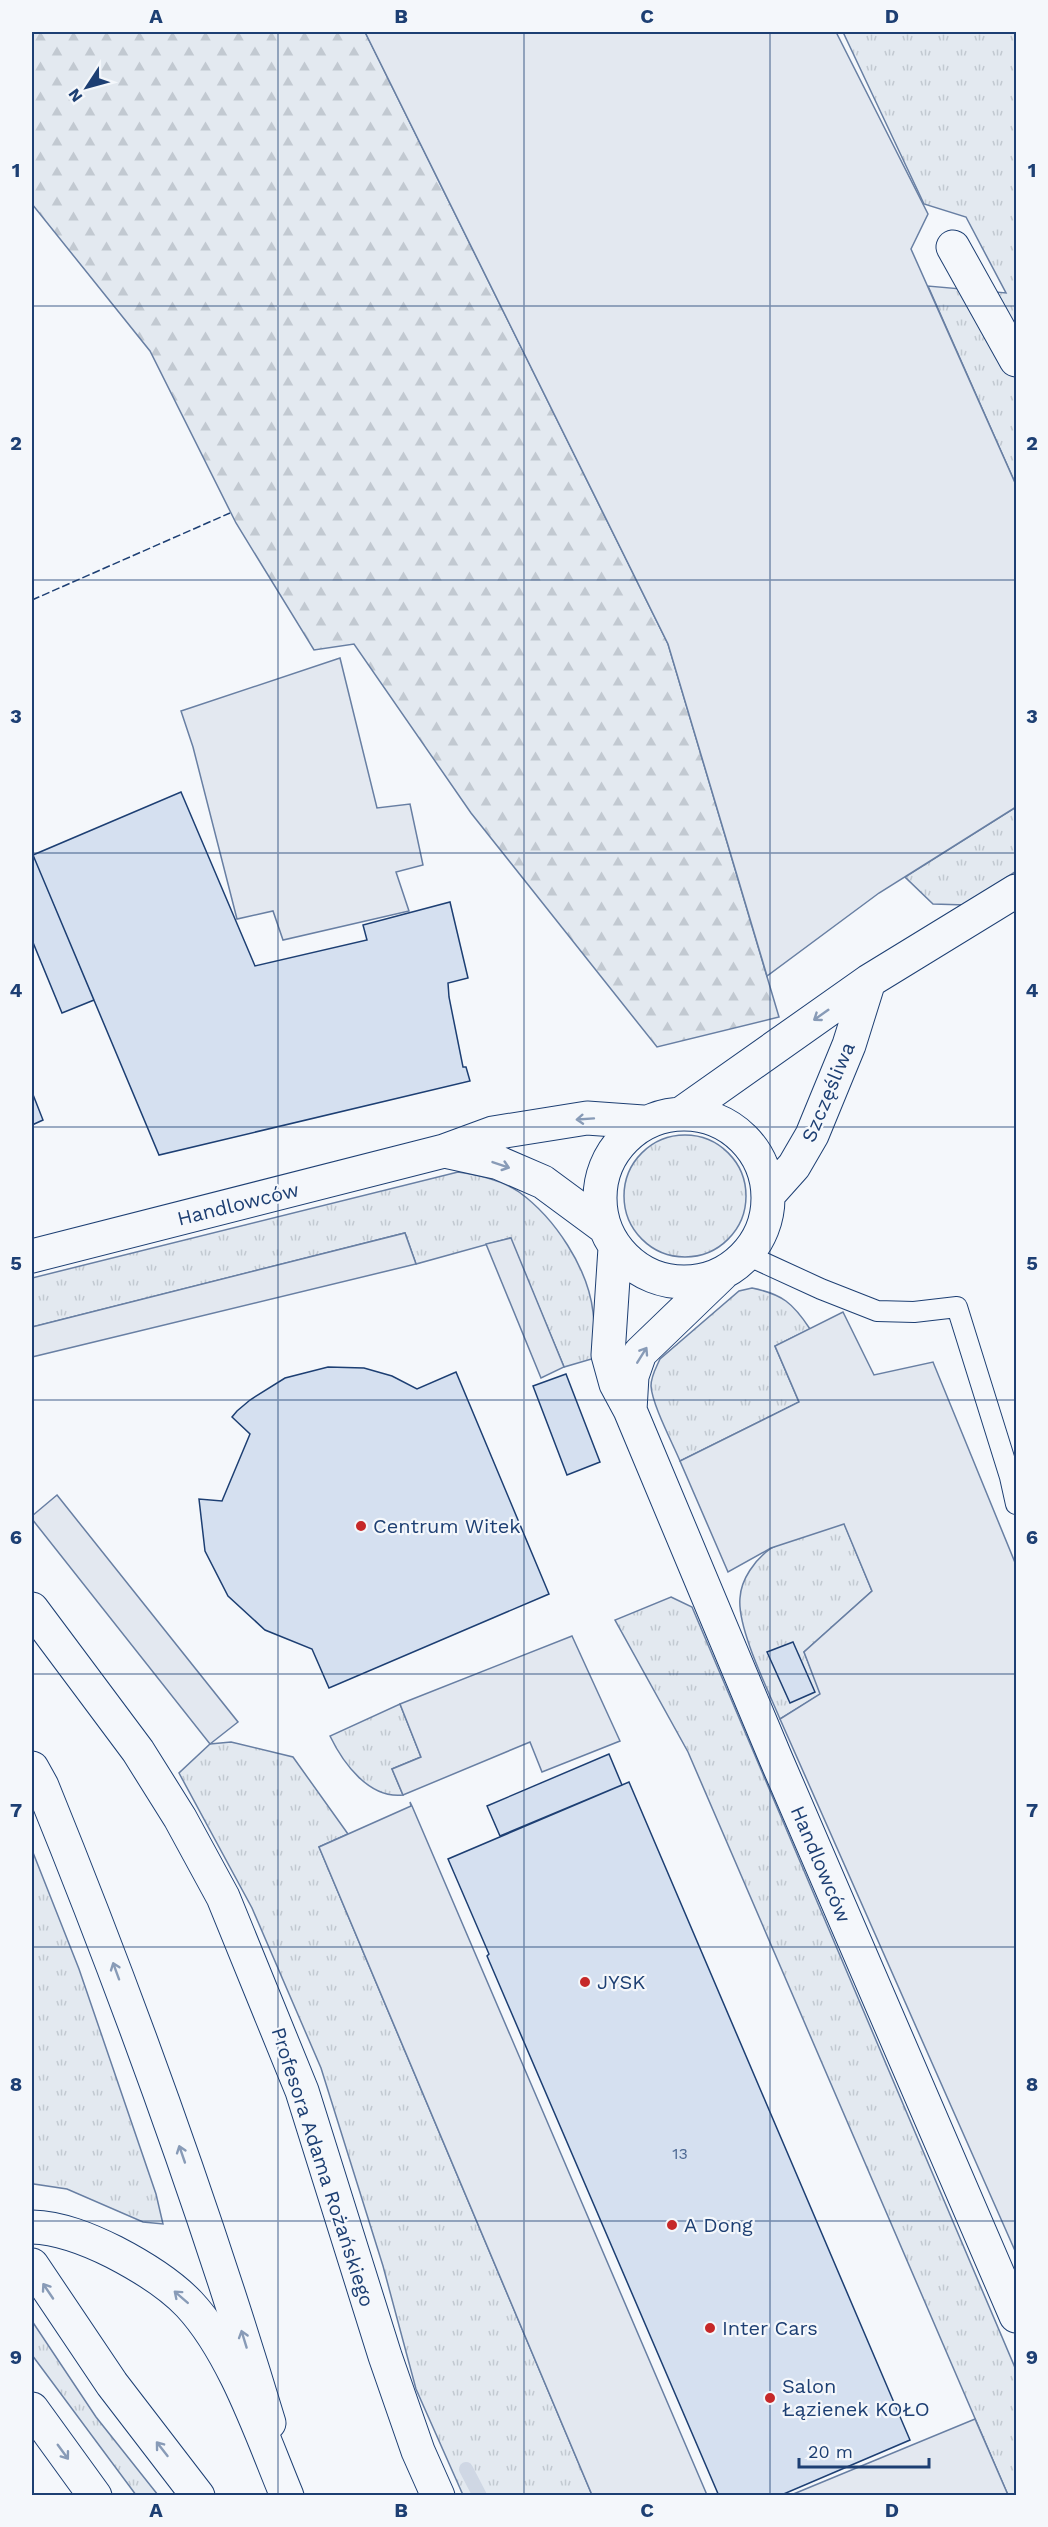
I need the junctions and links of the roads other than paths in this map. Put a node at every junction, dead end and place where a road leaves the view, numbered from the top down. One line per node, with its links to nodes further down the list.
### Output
1 (953, 247): 2 (main road)
2 (1017, 360)
3 (1017, 891): 4 (main road, Szczęśliwa)
4 (869, 981): 5 (main road, Szczęśliwa, one-way to 5); 8 (main road, Szczęśliwa)
5 (682, 1113): 6 (main road); 8 (main road)
6 (643, 1122): 7 (main road, Handlowców, one-way to 7); 9 (main road)
7 (444, 1151): 9 (main road, Handlowców, one-way to 9); 10 (main road, Handlowców)
8 (769, 1194): 11 (main road)
9 (609, 1237): 11 (main road); 12 (main road, Handlowców)
10 (32, 1256)
11 (735, 1264): 12 (main road, Handlowców, one-way to 11); 13 (lane)
12 (630, 1410): 19 (main road, Handlowców)
13 (1013, 1478): 14 (lane)
14 (1017, 1504)
15 (32, 1609): 24 (main road, Profesora Adama Rożańskiego)
16 (37, 1777): 23 (main road, one-way to 16)
17 (32, 2227): 23 (main road, one-way to 17)
18 (32, 2265): 22 (main road, one-way to 18)
19 (1017, 2316)
20 (32, 2409): 21 (main road, one-way to 21)
21 (95, 2496)
22 (198, 2496)
23 (289, 2496)
24 (438, 2496)

